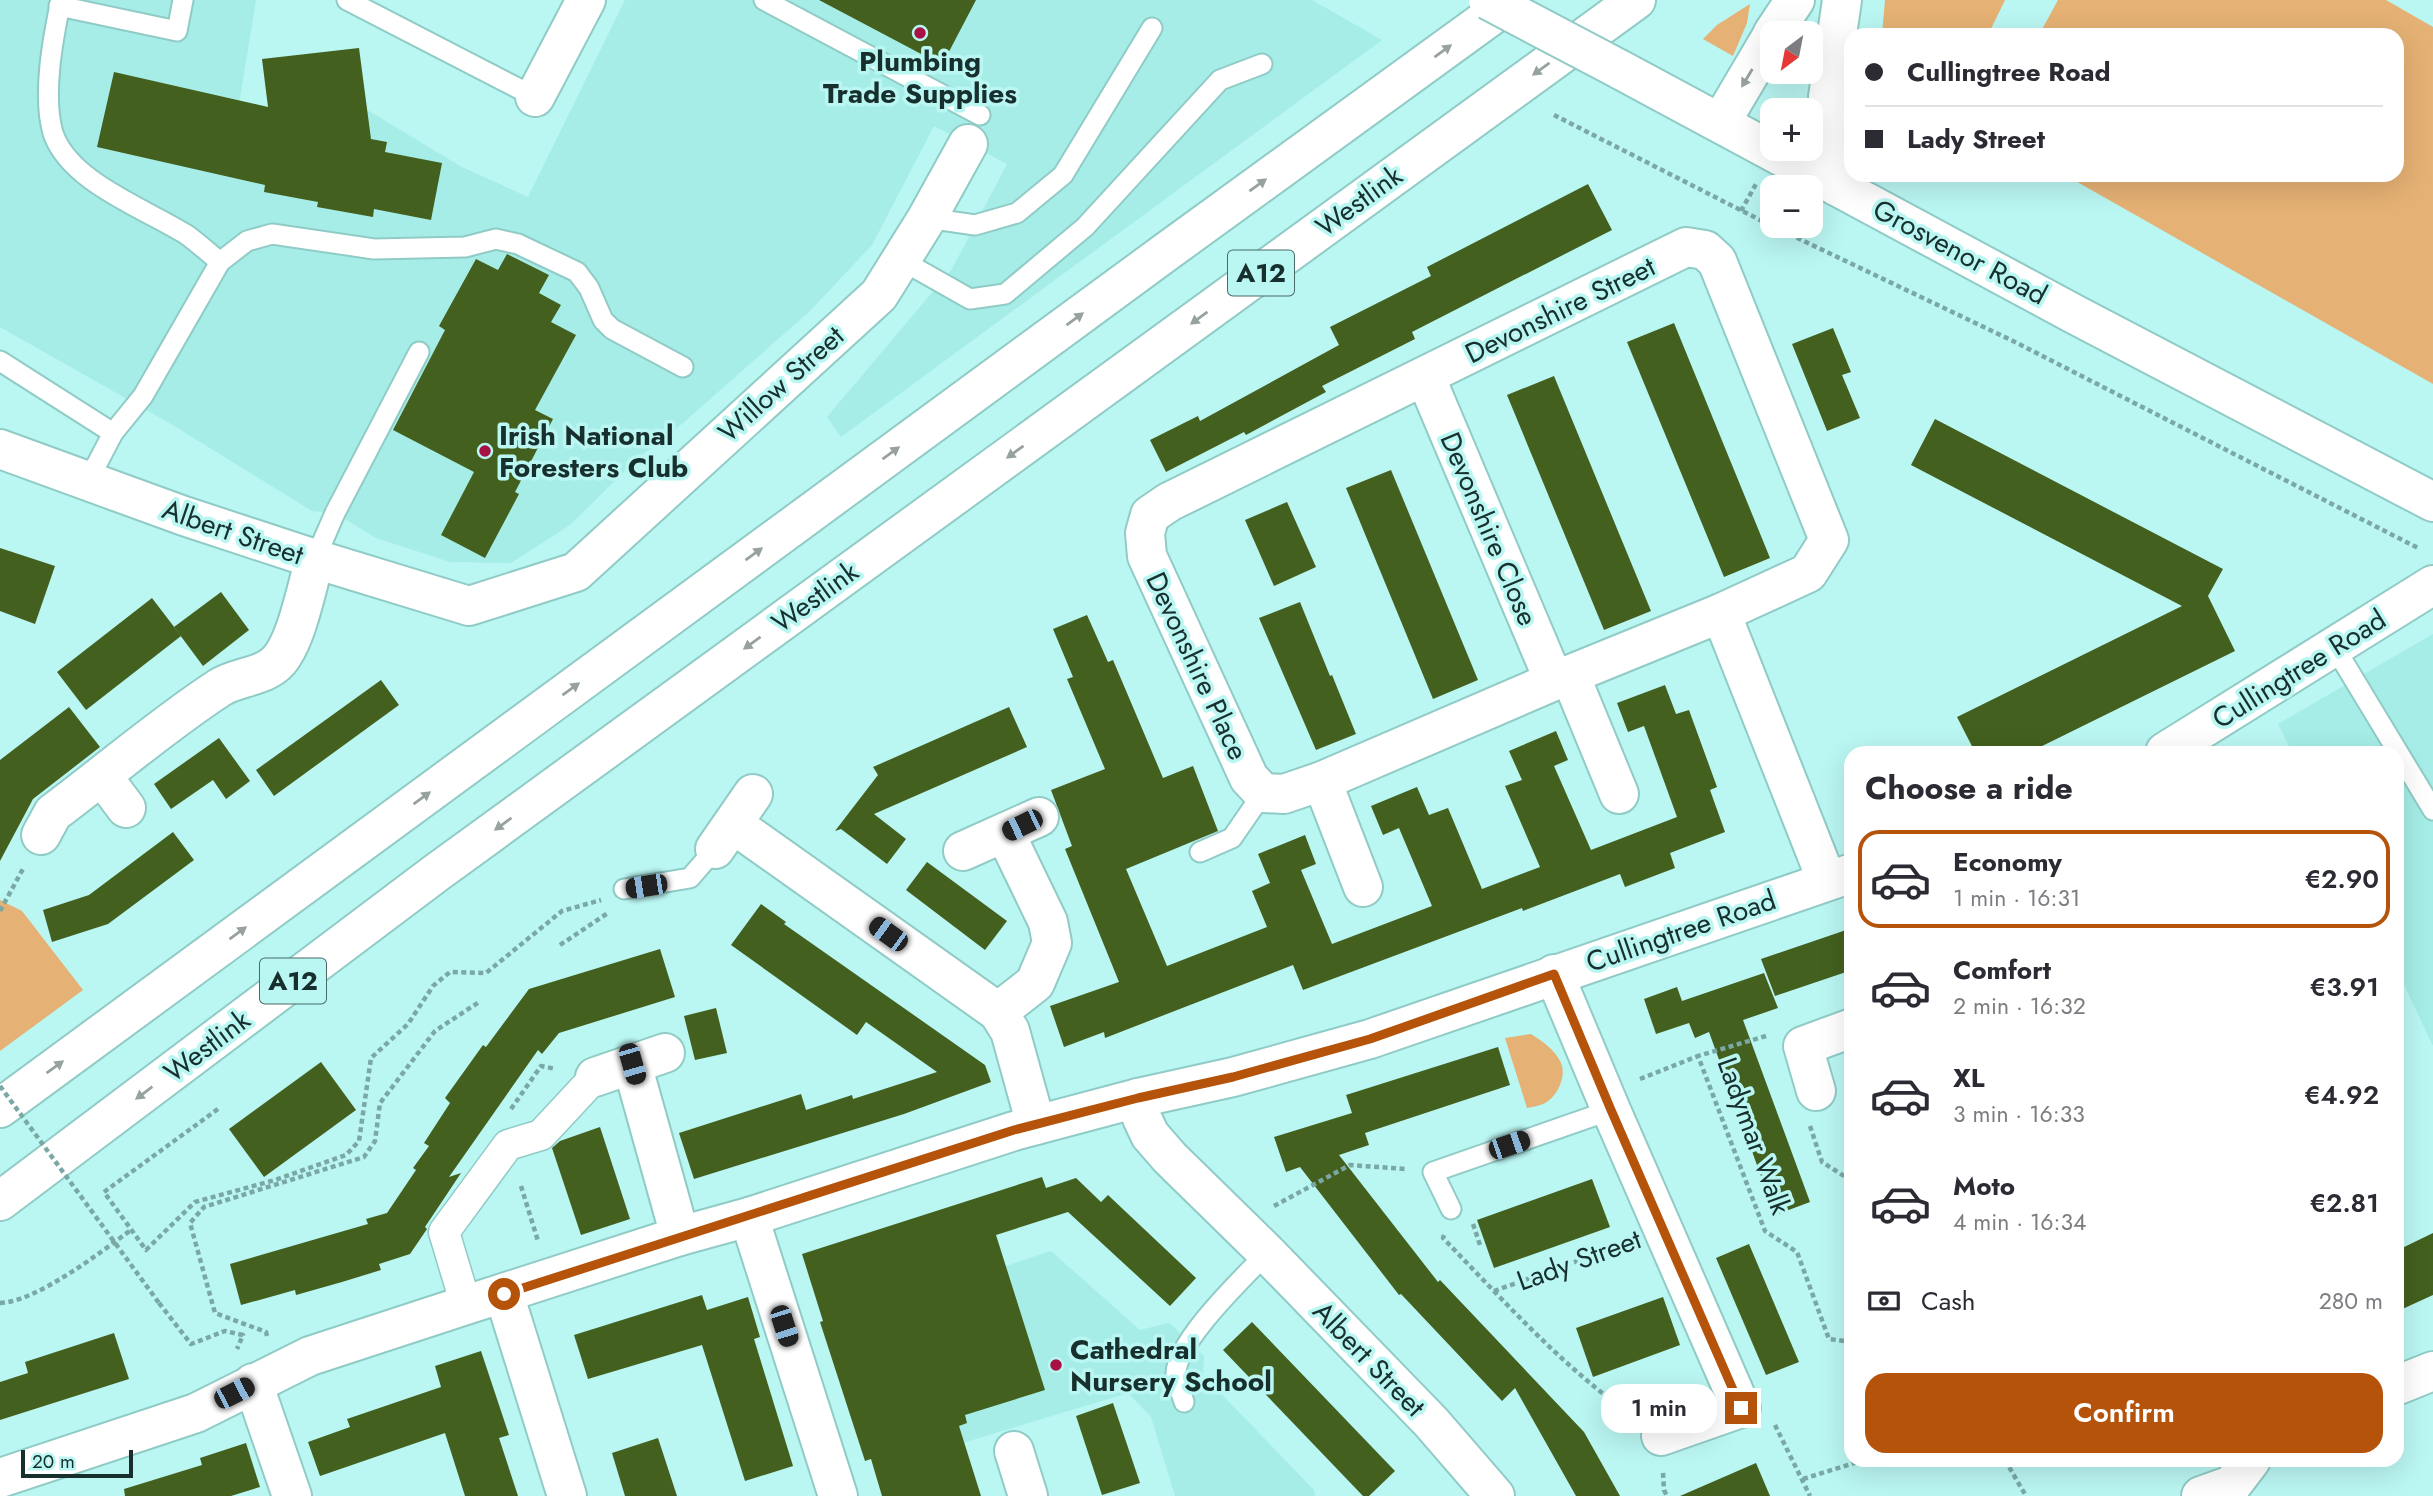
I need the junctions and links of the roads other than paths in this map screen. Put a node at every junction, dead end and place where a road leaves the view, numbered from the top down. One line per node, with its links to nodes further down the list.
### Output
1 (183, 0): 10 (lane)
2 (347, 0): 15 (lane)
3 (586, 0): 15 (main road)
4 (764, 0): 17 (lane)
5 (1488, 0): 16 (main road, Grosvenor Road, bridge)
6 (1513, 0): 60 (main road, A12, one-way to 6)
7 (1636, 0): 62 (main road, Westlink / A12, one-way to 62)
8 (1795, 0): 11 (main road)
9 (1842, 0): 18 (main road)
10 (60, 3): 21 (lane)
11 (1781, 21)
12 (1152, 28): 19 (lane)
13 (1760, 56): 16 (main road, one-way to 16)
14 (1262, 64): 20 (lane)
15 (535, 97)
16 (1721, 121): 18 (main road, Grosvenor Road)
17 (974, 129): 19 (main road, Willow Street)
18 (1836, 186): 29 (main road, Grosvenor Road)
19 (928, 218): 20 (main road, Willow Street)
20 (901, 260): 33 (main road, Willow Street)
21 (220, 262): 24 (lane); 26 (lane)
22 (419, 352): 31 (lane)
23 (0, 361): 26 (lane)
24 (683, 367)
25 (1425, 376): 30 (main road, Devonshire Street); 34 (main road, Devonshire Street); 36 (main road, Devonshire Close)
26 (113, 433): 28 (lane)
27 (0, 449): 28 (main road, Albert Street)
28 (88, 481): 31 (main road, Albert Street)
29 (2433, 502)
30 (1144, 533): 42 (main road, Devonshire Place)
31 (315, 559): 33 (main road, Albert Street); 40 (main road)
32 (2433, 585): 35 (main road, Cullingtree Road)
33 (468, 606)
34 (1721, 613): 36 (main road); 50 (main road)
35 (2335, 648): 37 (main road, Cullingtree Road); 38 (lane)
36 (1562, 678): 41 (main road); 43 (main road, Devonshire Close)
37 (2175, 746)
38 (2394, 746)
39 (2404, 762): 45 (lane)
40 (102, 776): 44 (main road); 47 (main road)
41 (1322, 781): 42 (main road); 51 (main road)
42 (1263, 793): 49 (lane)
43 (1619, 794)
44 (126, 808)
45 (2433, 810)
46 (734, 822): 52 (lane); 54 (main road)
47 (41, 835)
48 (963, 851): 54 (main road)
49 (1200, 852)
50 (1839, 877): 53 (main road, Cullingtree Road)
51 (1363, 887)
52 (624, 889)
53 (1554, 974): 58 (main road, Cullingtree Road); 59 (main road, Lady Street)
54 (998, 1012): 61 (main road)
55 (1844, 1031): 57 (main road)
56 (595, 1077): 66 (main road); 69 (street)
57 (1816, 1091)
58 (1138, 1098): 61 (main road, Cullingtree Road); 67 (main road, Albert Street)
59 (1607, 1101): 63 (lane); 74 (main road, Lady Street)
60 (0, 1108)
61 (1036, 1125): 65 (main road, Cullingtree Road)
62 (14, 1191): 64 (main road, Westlink)
63 (1451, 1209)
64 (0, 1214)
65 (749, 1217): 66 (main road, Cullingtree Road); 80 (main road)
66 (680, 1236): 68 (main road, Cullingtree Road)
67 (1267, 1254): 73 (lane); 82 (main road, Albert Street)
68 (504, 1294): 69 (main road, Cullingtree Road); 79 (main road)
69 (466, 1305): 70 (main road, Cullingtree Road)
70 (256, 1369): 77 (main road, Cullingtree Road); 78 (main road)
71 (2433, 1371): 72 (main road)
72 (2404, 1383)
73 (1184, 1402)
74 (1661, 1436)
75 (1014, 1451): 81 (main road)
76 (2246, 1467): 83 (main road)
77 (11, 1483)
78 (292, 1496)
79 (567, 1496)
80 (838, 1496)
81 (1028, 1496)
82 (1495, 1496)
83 (2201, 1496)

